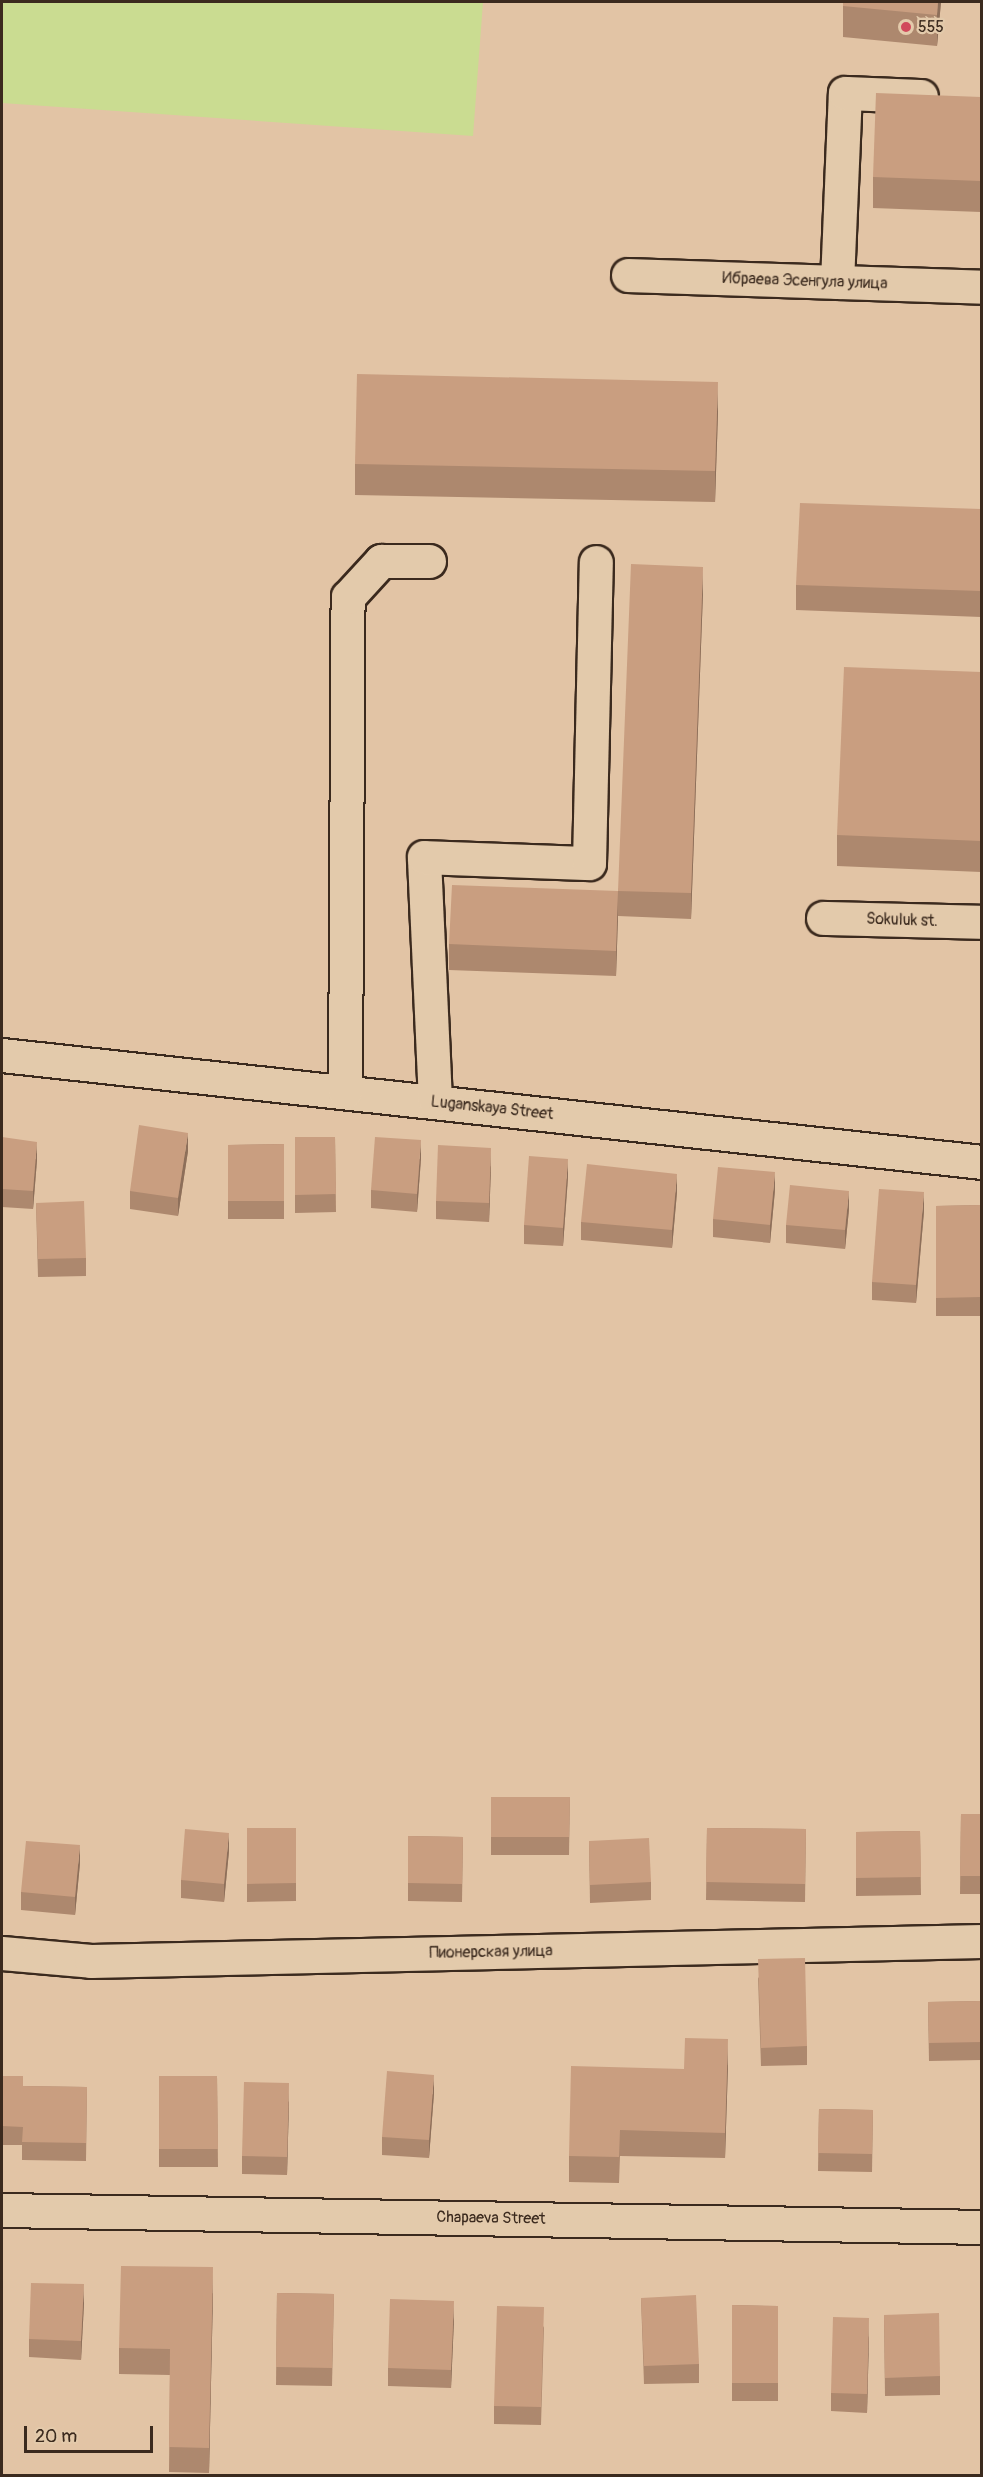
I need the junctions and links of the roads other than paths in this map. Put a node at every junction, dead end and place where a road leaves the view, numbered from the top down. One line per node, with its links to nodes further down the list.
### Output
1 (944, 97): 3 (street)
2 (628, 275): 3 (street, Ибраева Эсенгула улица)
3 (837, 282): 4 (street, Ибраева Эсенгула улица)
4 (981, 287)
5 (429, 561): 10 (street)
6 (596, 562): 11 (street)
7 (823, 918): 8 (street, Sokuluk st.)
8 (981, 922)
9 (2, 1055): 10 (street, Luganskaya Street)
10 (345, 1092): 11 (street, Luganskaya Street)
11 (435, 1101): 12 (street, Luganskaya Street)
12 (981, 1162)
13 (981, 1941): 14 (street, Пионерская улица)
14 (2, 1953)
15 (2, 2210): 16 (street, Chapaeva Street)
16 (981, 2227)

